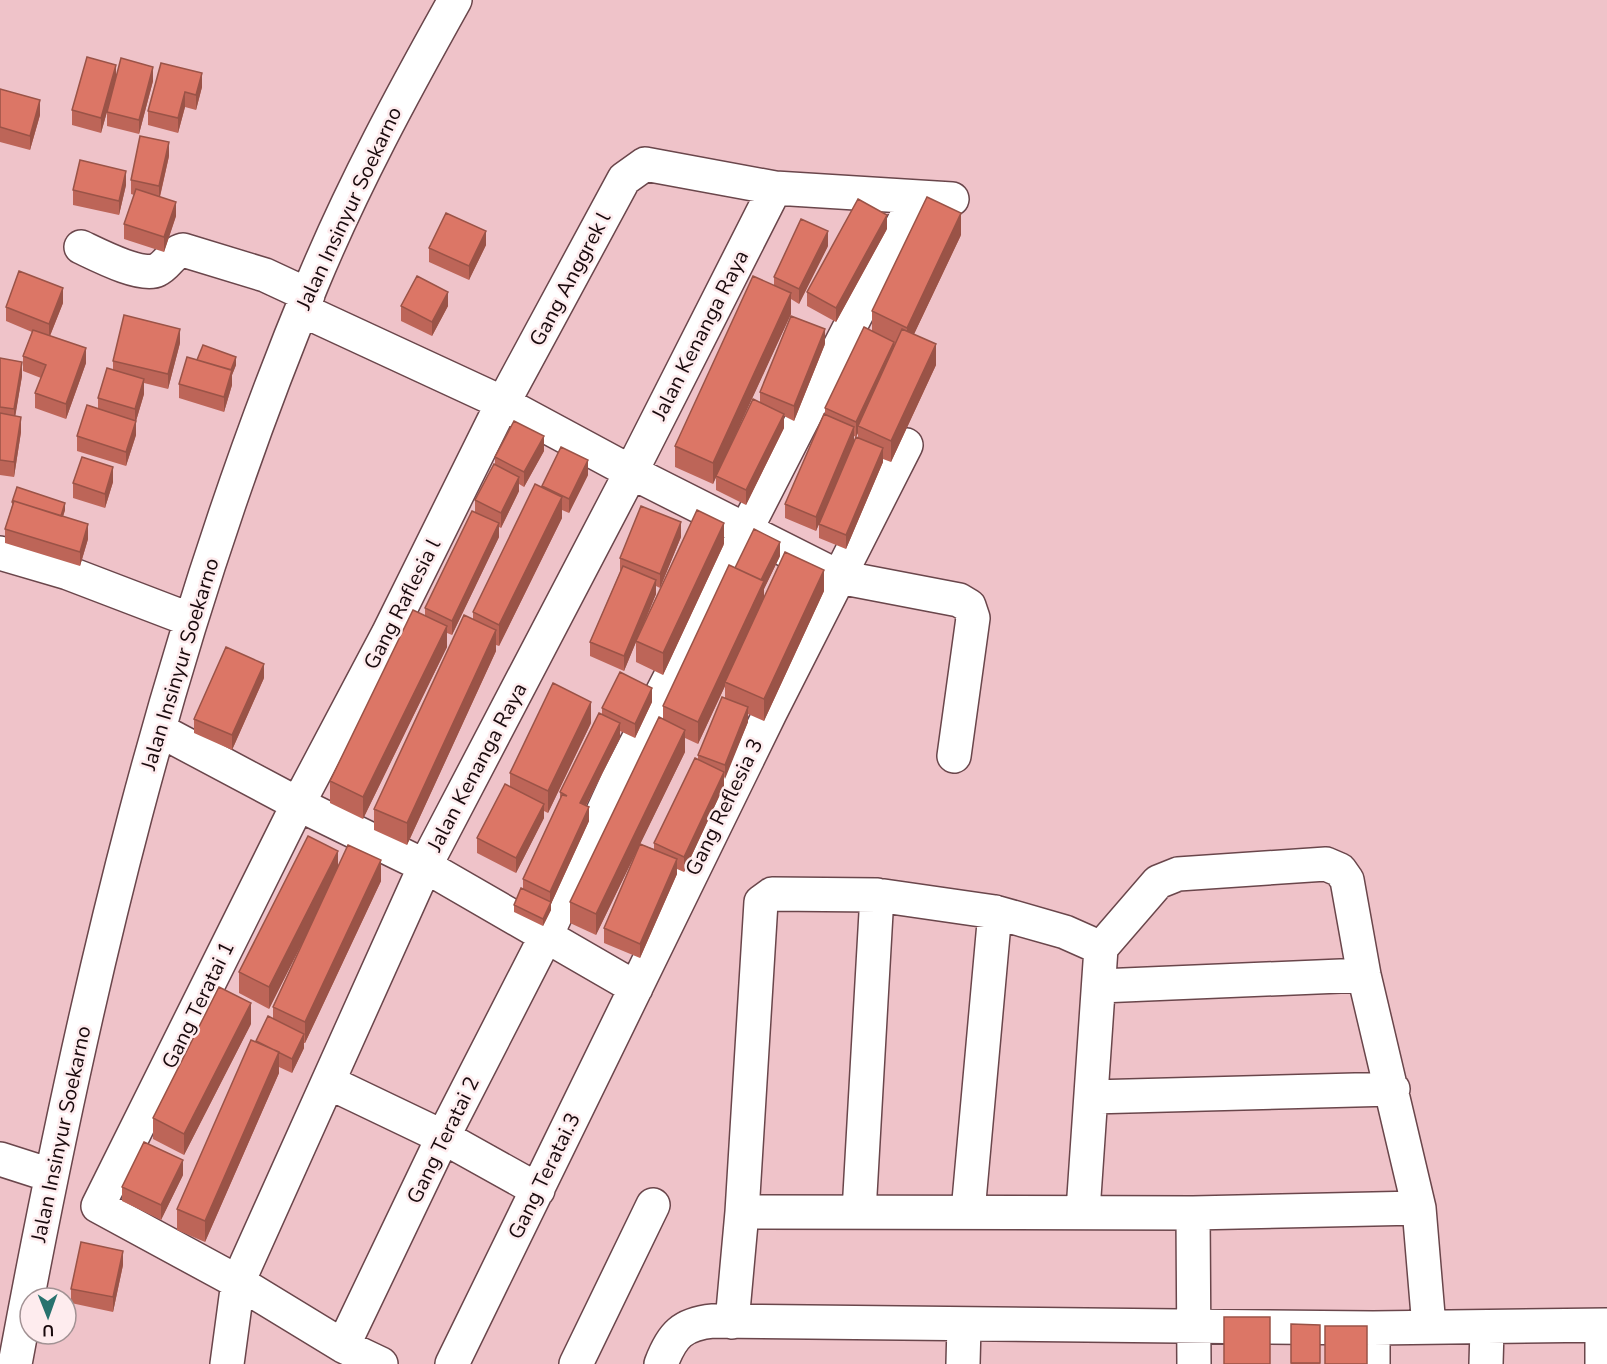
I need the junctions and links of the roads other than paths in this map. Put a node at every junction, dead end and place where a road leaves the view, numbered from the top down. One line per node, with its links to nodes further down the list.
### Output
1 (455, 0): 6 (street, Jalan Insinyur Soekarno)
2 (775, 188): 3 (street); 7 (street, Gang Anggrek l); 9 (street, Jalan Kenanga Raya)
3 (916, 198): 4 (street); 10 (street, Gang Teratai 2)
4 (952, 199)
5 (81, 247): 6 (street)
6 (291, 291): 7 (street); 13 (street, Jalan Insinyur Soekarno)
7 (503, 403): 9 (street); 16 (street, Gang Raflesia l)
8 (906, 445): 12 (street, Gang Reflesia 3)
9 (631, 472): 10 (street); 17 (street, Jalan Kenanga Raya)
10 (746, 528): 12 (street); 20 (street, Gang Teratai 2)
11 (0, 553): 13 (street)
12 (839, 577): 15 (street); 24 (street, Gang Reflesia 3)
13 (171, 613): 14 (street, Jalan Insinyur Soekarno)
14 (159, 730): 16 (street); 29 (street, Jalan Insinyur Soekarno)
15 (954, 756)
16 (298, 804): 17 (street); 38 (street, Gang Teratai 1)
17 (425, 866): 20 (street); 25 (street, Jalan Kenanga Raya)
18 (878, 895): 19 (street); 34 (street); 35 (street)
19 (994, 912): 21 (street); 36 (street)
20 (546, 936): 24 (street); 28 (street, Gang Teratai 2)
21 (1101, 948): 22 (street); 23 (street)
22 (1364, 975): 23 (street); 26 (street)
23 (1100, 986): 27 (street)
24 (636, 988): 30 (street, Gang Teratai.3)
25 (328, 1082): 28 (street); 38 (street, Jalan Kenanga Raya)
26 (1393, 1089): 27 (street); 32 (street)
27 (1091, 1097): 33 (street)
28 (443, 1137): 30 (street); 47 (street, Gang Teratai 2)
29 (26, 1167): 40 (street, Jalan Insinyur Soekarno)
30 (538, 1190): 51 (street, Gang Teratai.3)
31 (653, 1205): 52 (street)
32 (1419, 1208): 37 (street); 44 (street)
33 (1083, 1211): 36 (street); 37 (street)
34 (742, 1212): 35 (street); 39 (street)
35 (859, 1212): 36 (street)
36 (968, 1212)
37 (1193, 1213): 43 (street)
38 (238, 1282): 47 (street); 49 (street, Jalan Kenanga Raya)
39 (732, 1322): 41 (street); 53 (street)
40 (11, 1324): 48 (street, Jalan Insinyur Soekarno)
41 (964, 1326): 43 (street); 54 (street)
42 (1605, 1326): 46 (street); 58 (street)
43 (1196, 1327): 45 (street); 55 (street)
44 (1429, 1327): 45 (street); 46 (street)
45 (1373, 1328): 56 (street)
46 (1487, 1329): 57 (street)
47 (343, 1346): 50 (street)
48 (15, 1364)
49 (227, 1364)
50 (381, 1364)
51 (452, 1364)
52 (576, 1364)
53 (661, 1364)
54 (963, 1364)
55 (1194, 1364)
56 (1373, 1364)
57 (1486, 1364)
58 (1602, 1364)

